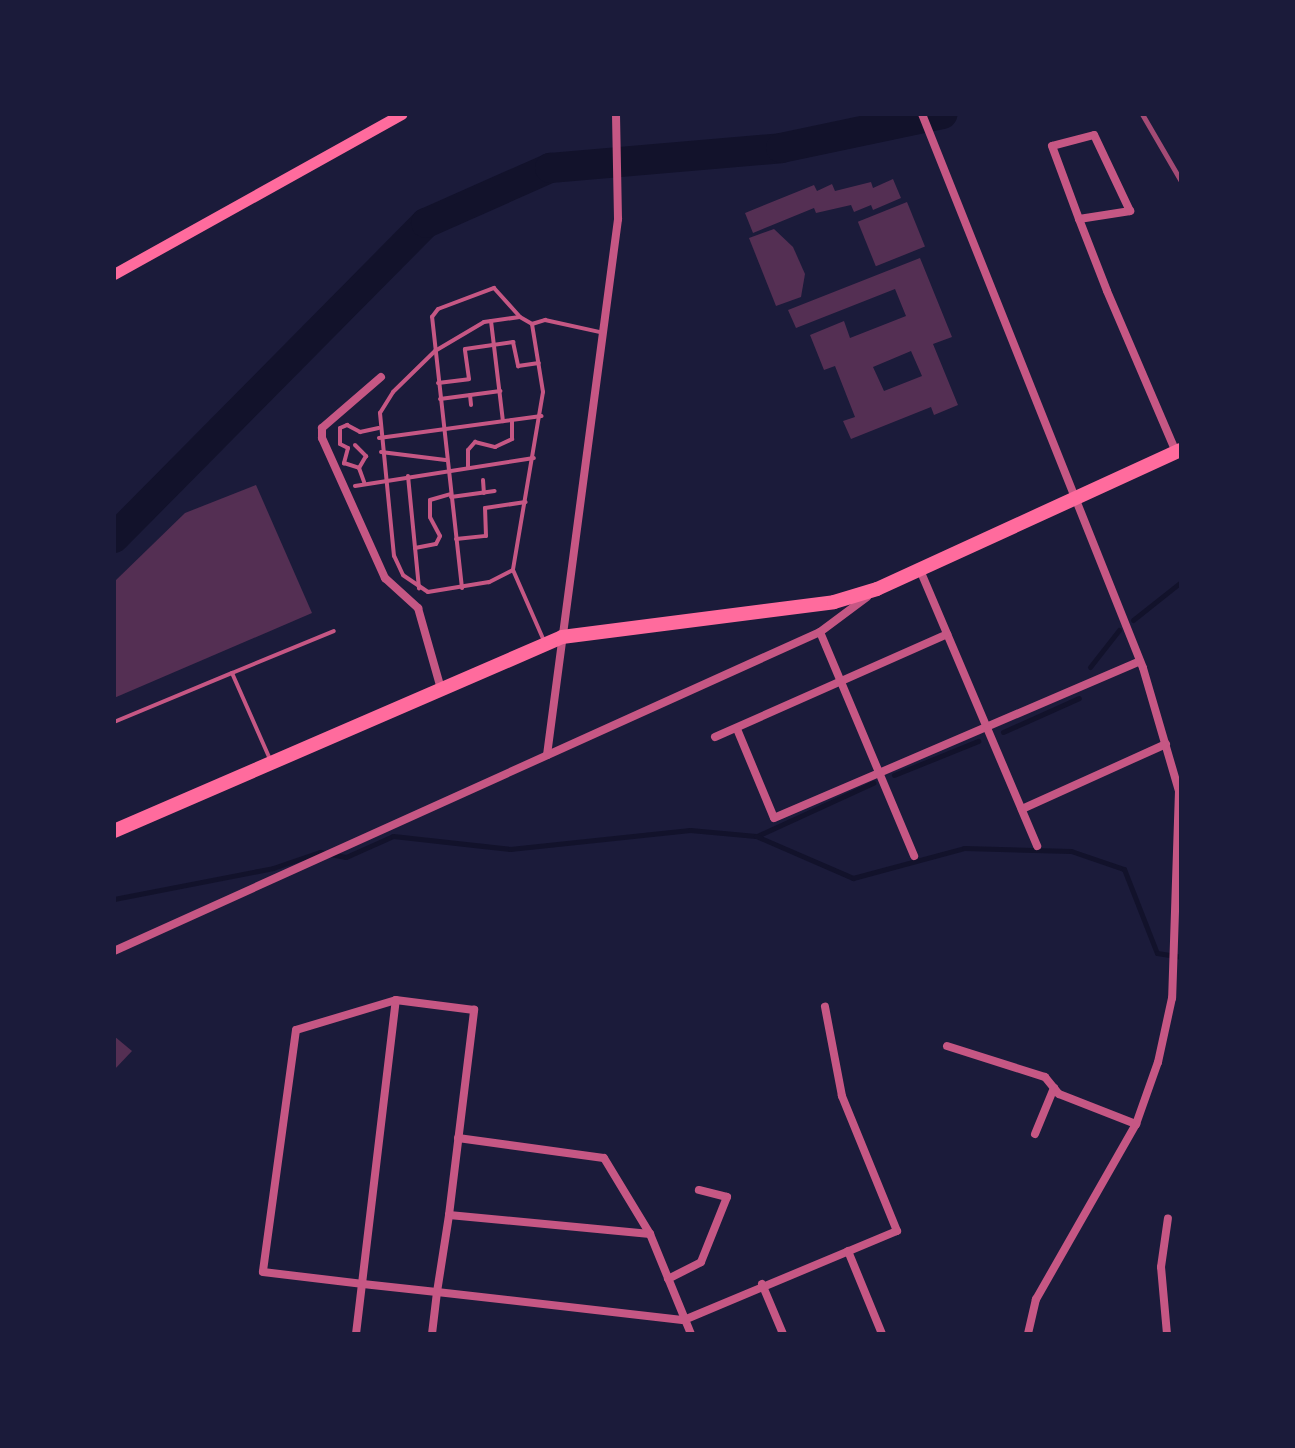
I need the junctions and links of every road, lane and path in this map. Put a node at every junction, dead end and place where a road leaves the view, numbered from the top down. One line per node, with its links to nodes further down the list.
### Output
1 (401, 114): 5 (main road)
2 (616, 114): 9 (street)
3 (922, 114): 43 (street)
4 (1079, 219): 4 (street); 28 (street)
5 (114, 274)
6 (520, 317): 7 (lane); 8 (lane); 11 (lane)
7 (491, 321): 10 (lane); 11 (lane)
8 (532, 324): 9 (lane); 12 (lane)
9 (604, 333): 55 (street)
10 (494, 345): 12 (lane); 14 (lane); 15 (lane)
11 (435, 351): 14 (lane); 22 (lane)
12 (539, 363): 19 (lane)
13 (381, 377): 60 (street)
14 (438, 383): 17 (lane)
15 (500, 391): 16 (lane); 21 (lane)
16 (470, 395): 17 (lane); 18 (lane)
17 (440, 399): 23 (lane)
18 (471, 405)
19 (542, 416): 20 (lane); 30 (lane)
20 (512, 420): 21 (lane); 33 (lane)
21 (503, 421): 23 (lane)
22 (379, 428): 24 (lane); 25 (lane)
23 (444, 429): 25 (lane); 31 (lane)
24 (360, 432): 26 (lane); 27 (lane)
25 (379, 438): 29 (lane)
26 (355, 445): 27 (lane); 32 (lane)
27 (348, 448): 32 (lane)
28 (1179, 451): 43 (highway)
29 (381, 452): 31 (lane); 36 (lane)
30 (534, 458): 33 (lane); 44 (lane)
31 (447, 460): 34 (lane)
32 (359, 468): 38 (lane)
33 (468, 468): 34 (lane)
34 (448, 471): 35 (lane); 42 (lane)
35 (408, 476): 36 (lane); 46 (lane)
36 (384, 479): 38 (lane); 49 (lane)
37 (483, 480): 41 (lane)
38 (364, 482): 39 (lane)
39 (355, 486)
40 (495, 491): 41 (lane)
41 (484, 493): 42 (lane)
42 (451, 495): 45 (lane); 46 (lane)
43 (1074, 499): 48 (highway); 57 (street)
44 (526, 502): 45 (lane); 47 (lane)
45 (456, 539): 50 (lane)
46 (415, 548): 49 (lane)
47 (513, 570): 50 (lane); 56 (lane)
48 (920, 570): 51 (highway); 54 (street)
49 (419, 588): 50 (lane)
50 (462, 588)
51 (877, 589): 53 (street); 55 (highway)
52 (334, 631): 58 (lane)
53 (820, 632): 59 (street); 66 (street)
54 (947, 634): 59 (street); 62 (street)
55 (562, 637): 56 (highway); 66 (street)
56 (545, 643): 60 (highway)
57 (1140, 661): 62 (street); 65 (street)
58 (232, 673): 61 (lane); 67 (lane)
59 (841, 682): 63 (street); 68 (street)
60 (441, 689): 67 (highway)
61 (114, 722)
62 (987, 727): 68 (street); 69 (street)
63 (737, 729): 64 (street); 68 (street)
64 (715, 737)
65 (1166, 744): 69 (street); 78 (street)
66 (547, 755): 73 (street)
67 (272, 762): 70 (highway)
68 (878, 771): 72 (street)
69 (1022, 809): 71 (street)
70 (114, 831)
71 (1037, 846)
72 (914, 856)
73 (114, 951)
74 (396, 1000): 80 (street); 87 (street); 87 (street)
75 (825, 1007): 85 (street)
76 (947, 1046): 77 (street)
77 (1054, 1088): 78 (street); 79 (street)
78 (1136, 1124): 96 (street)
79 (1035, 1134)
80 (458, 1138): 82 (street); 84 (street)
81 (699, 1190): 86 (street)
82 (449, 1215): 84 (street); 89 (street)
83 (1168, 1218): 97 (street)
84 (650, 1234): 86 (street)
85 (848, 1251): 88 (street); 95 (street)
86 (668, 1279): 90 (street)
87 (363, 1284): 89 (street); 91 (street)
88 (762, 1284): 90 (street); 94 (street)
89 (437, 1292): 90 (street); 92 (street)
90 (684, 1320): 93 (street)
91 (356, 1334)
92 (432, 1334)
93 (691, 1334)
94 (783, 1334)
95 (882, 1334)
96 (1028, 1334)
97 (1167, 1334)

